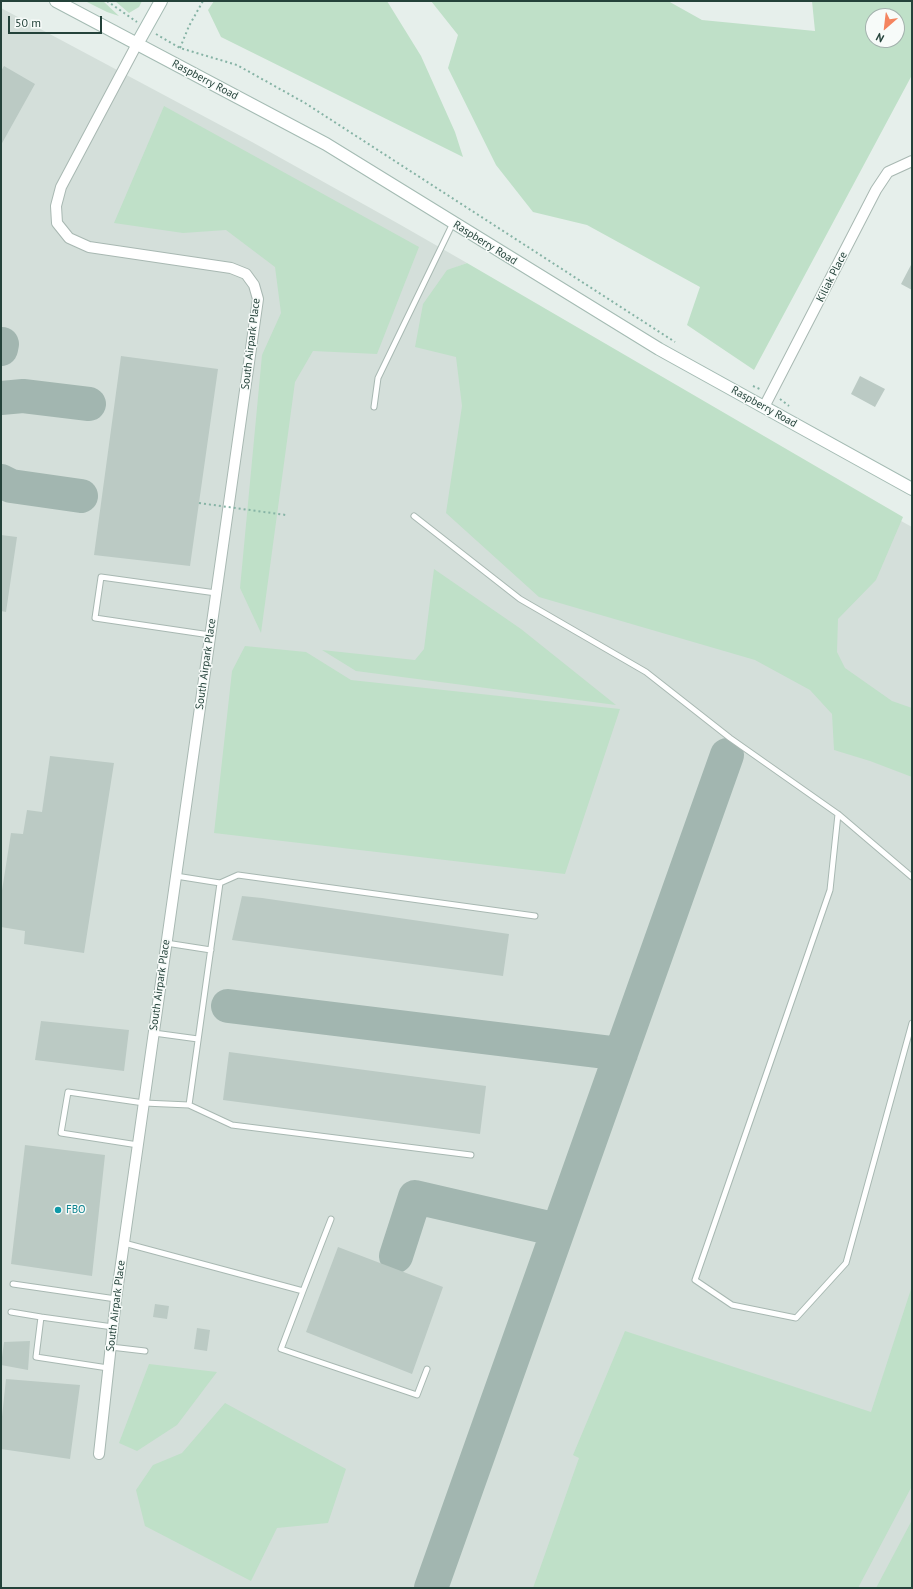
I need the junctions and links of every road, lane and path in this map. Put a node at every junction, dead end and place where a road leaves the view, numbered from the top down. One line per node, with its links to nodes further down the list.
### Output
1 (56, 1): 4 (street, Raspberry Road)
2 (161, 1): 4 (street)
3 (203, 1): 7 (path)
4 (137, 44): 6 (street, Raspberry Road); 14 (street, South Airpark Place)
5 (912, 161): 9 (street, Kiliak Place)
6 (453, 223): 8 (lane); 9 (street, Raspberry Road)
7 (653, 328)
8 (374, 406)
9 (764, 407): 10 (street, Raspberry Road)
10 (912, 489)
11 (199, 503): 12 (path, bridge)
12 (286, 515)
13 (414, 516): 16 (lane)
14 (216, 593): 15 (street, South Airpark Place); 15 (lane)
15 (210, 634): 17 (street, South Airpark Place)
16 (838, 814): 18 (lane); 23 (lane)
17 (176, 876): 19 (lane); 21 (street, South Airpark Place)
18 (912, 877)
19 (220, 883): 20 (lane); 22 (lane)
20 (535, 916)
21 (166, 943): 22 (lane); 24 (street, South Airpark Place)
22 (211, 950): 25 (lane)
23 (912, 1023)
24 (154, 1033): 25 (lane); 26 (street, South Airpark Place)
25 (198, 1039): 27 (lane)
26 (144, 1103): 27 (lane); 28 (street, South Airpark Place); 28 (lane)
27 (189, 1105): 29 (lane)
28 (138, 1145): 31 (street, South Airpark Place)
29 (471, 1155)
30 (331, 1220): 33 (lane)
31 (124, 1243): 33 (lane); 34 (street, South Airpark Place)
32 (13, 1284): 34 (lane)
33 (303, 1291): 41 (lane)
34 (116, 1299): 37 (street, South Airpark Place)
35 (11, 1312): 36 (lane)
36 (41, 1317): 37 (lane); 40 (lane)
37 (113, 1328): 38 (street, South Airpark Place)
38 (111, 1347): 39 (lane); 40 (street, South Airpark Place)
39 (144, 1351)
40 (108, 1368): 42 (street, South Airpark Place)
41 (427, 1369)
42 (99, 1454)

